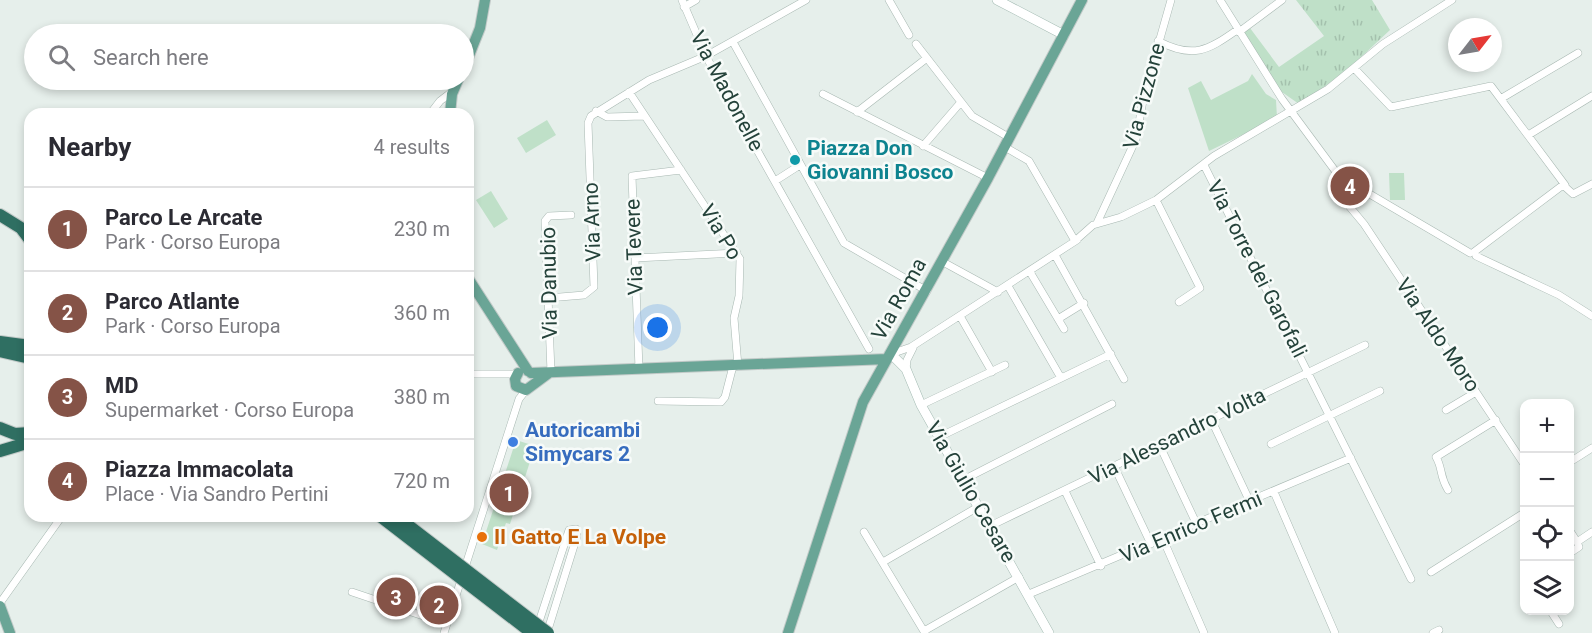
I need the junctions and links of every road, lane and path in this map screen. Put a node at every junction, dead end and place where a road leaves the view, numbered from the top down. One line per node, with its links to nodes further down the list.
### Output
1 (485, 0): 17 (main road)
2 (696, 0): 11 (street)
3 (806, 0): 16 (street)
4 (889, 0): 13 (street)
5 (997, 0): 14 (street)
6 (1082, 0): 14 (main road, Via Roma)
7 (1171, 0): 15 (street, Via Pizzone)
8 (1220, 0): 12 (street)
9 (1282, 0): 12 (street)
10 (1452, 0): 22 (street)
11 (683, 3): 20 (street, Via Madonelle)
12 (1238, 31): 15 (street); 29 (street)
13 (909, 35)
14 (1064, 35): 40 (main road, Via Roma)
15 (1158, 41): 57 (street, Via Pizzone)
16 (733, 42): 20 (street); 42 (street)
17 (474, 44)
18 (916, 44): 21 (street)
19 (1578, 53): 28 (street)
20 (706, 56): 24 (street); 48 (street, Via Madonelle)
21 (927, 58): 30 (street); 36 (street)
22 (1354, 68): 28 (street); 35 (street)
23 (453, 90): 26 (main road)
24 (629, 92): 34 (street); 37 (street, Via Po)
25 (823, 94): 36 (street)
26 (450, 96): 31 (street); 33 (main road)
27 (1592, 96): 39 (street)
28 (1502, 98): 39 (street)
29 (1282, 99): 35 (street); 38 (street)
30 (960, 102): 40 (street); 41 (street)
31 (436, 106): 32 (street)
32 (445, 108)
33 (449, 108)
34 (596, 111): 37 (street); 70 (street, Via Arno)
35 (1293, 111): 38 (street); 44 (street)
36 (857, 112): 41 (street)
37 (644, 116): 45 (street, Via Po)
38 (1281, 119): 43 (street)
39 (1530, 134): 50 (street)
40 (1007, 142): 46 (main road, Via Roma); 59 (street)
41 (923, 146): 46 (street)
42 (800, 165): 48 (street); 68 (street)
43 (1204, 165): 53 (street); 93 (street, Via Torre dei Garofali)
44 (1331, 166): 47 (street); 51 (street, Via Aldo Moro)
45 (681, 170): 60 (street, Via Po); 63 (street, Via Tevere)
46 (988, 178): 64 (main road, Via Roma)
47 (1344, 180): 51 (street); 52 (street)
48 (775, 181): 83 (street, Via Madonelle)
49 (1592, 184): 50 (street)
50 (1565, 185): 61 (street)
51 (1338, 186): 54 (street, Via Aldo Moro)
52 (1359, 190): 54 (street); 61 (street)
53 (1156, 200): 57 (street); 71 (street)
54 (1348, 202): 99 (street, Via Aldo Moro)
55 (571, 214): 70 (street, Via Danubio)
56 (0, 216): 58 (highway)
57 (1098, 222): 59 (street)
58 (24, 234)
59 (1075, 241): 62 (street)
60 (737, 253): 63 (street); 88 (street, Via Po)
61 (1475, 253): 74 (street)
62 (1054, 255): 65 (street); 72 (street)
63 (635, 258): 89 (street, Via Tevere)
64 (943, 262): 68 (main road, Via Roma); 69 (street)
65 (1030, 272): 66 (street); 75 (street)
66 (1008, 286): 69 (street); 95 (street)
67 (474, 287): 97 (main road)
68 (927, 291): 82 (main road, Via Roma)
69 (998, 292): 73 (street)
70 (548, 298): 91 (street, Via Danubio)
71 (1179, 302)
72 (1083, 303): 75 (street); 85 (street)
73 (960, 316): 78 (street); 92 (street)
74 (1592, 316)
75 (1058, 319): 76 (street)
76 (1064, 329)
77 (24, 339): 81 (highway)
78 (916, 344): 82 (street); 90 (street)
79 (1365, 345): 93 (street, Via Alessandro Volta)
80 (24, 346): 81 (highway)
81 (2, 347): 84 (highway)
82 (900, 348): 86 (main road, Via Roma)
83 (869, 349)
84 (24, 354)
85 (1111, 354): 95 (street); 96 (street)
86 (889, 357): 88 (main road); 90 (street, Via Giulio Cesare); 154 (main road, Via Roma)
87 (1005, 365): 92 (street)
88 (736, 366): 89 (main road); 100 (street, Via Po)
89 (639, 369): 91 (main road)
90 (906, 369): 102 (street, Via Giulio Cesare)
91 (551, 372): 97 (main road)
92 (993, 372): 102 (street)
93 (1310, 373): 104 (street, Via Torre dei Garofali); 105 (street, Via Alessandro Volta)
94 (474, 374): 97 (street)
95 (1061, 378): 109 (street)
96 (1124, 379)
97 (523, 381): 147 (street)
98 (1380, 391): 104 (street)
99 (1476, 392): 103 (street); 106 (street, Via Aldo Moro)
100 (658, 401)
101 (1112, 404): 119 (street)
102 (921, 405): 109 (street, Via Giulio Cesare)
103 (1446, 410)
104 (1330, 416): 112 (street); 115 (street, Via Torre dei Garofali)
105 (1211, 419): 111 (street, Via Alessandro Volta); 123 (street)
106 (1496, 420): 116 (street, Via Aldo Moro); 120 (street)
107 (0, 428): 108 (highway)
108 (24, 434)
109 (939, 437): 119 (street, Via Giulio Cesare)
110 (24, 444): 114 (highway)
111 (1160, 444): 118 (street, Via Alessandro Volta); 129 (street)
112 (1271, 444)
113 (1592, 448): 117 (street)
114 (0, 451)
115 (1351, 458): 122 (street, Via Enrico Fermi); 142 (street, Via Torre dei Garofali)
116 (1520, 458)
117 (1574, 459)
118 (1114, 466): 121 (street, Via Alessandro Volta); 136 (street)
119 (963, 480): 124 (street, Via Giulio Cesare)
120 (1448, 490)
121 (1065, 491): 130 (street, Via Alessandro Volta); 139 (street)
122 (1274, 492): 123 (street, Via Enrico Fermi); 157 (street)
123 (1250, 502): 129 (street, Via Enrico Fermi)
124 (978, 507): 130 (street, Via Giulio Cesare); 138 (street)
125 (1520, 516): 140 (street)
126 (58, 522): 145 (street)
127 (388, 522): 152 (highway, bridge)
128 (404, 522): 153 (highway, bridge)
129 (1197, 525): 134 (street, Via Enrico Fermi)
130 (990, 526): 141 (street, Via Giulio Cesare)
131 (864, 531): 138 (street)
132 (1592, 532): 135 (street)
133 (1574, 538): 135 (street)
134 (1163, 539): 136 (street, Via Enrico Fermi); 156 (street)
135 (1577, 542): 137 (street)
136 (1151, 544): 139 (street, Via Enrico Fermi)
137 (1574, 550)
138 (882, 562): 149 (street)
139 (1101, 566): 144 (street, Via Enrico Fermi)
140 (1431, 572)
141 (1019, 577): 144 (street, Via Giulio Cesare); 149 (street)
142 (1410, 577)
143 (352, 592): 147 (street)
144 (1029, 594): 155 (street, Via Giulio Cesare)
145 (0, 604): 150 (main road)
146 (1553, 615): 148 (street)
147 (447, 624): 151 (street)
148 (1559, 624)
149 (924, 632)
150 (10, 633)
151 (444, 633)
152 (534, 633): 153 (street)
153 (548, 633)
154 (788, 633)
155 (1048, 633)
156 (1204, 633)
157 (1335, 633)

